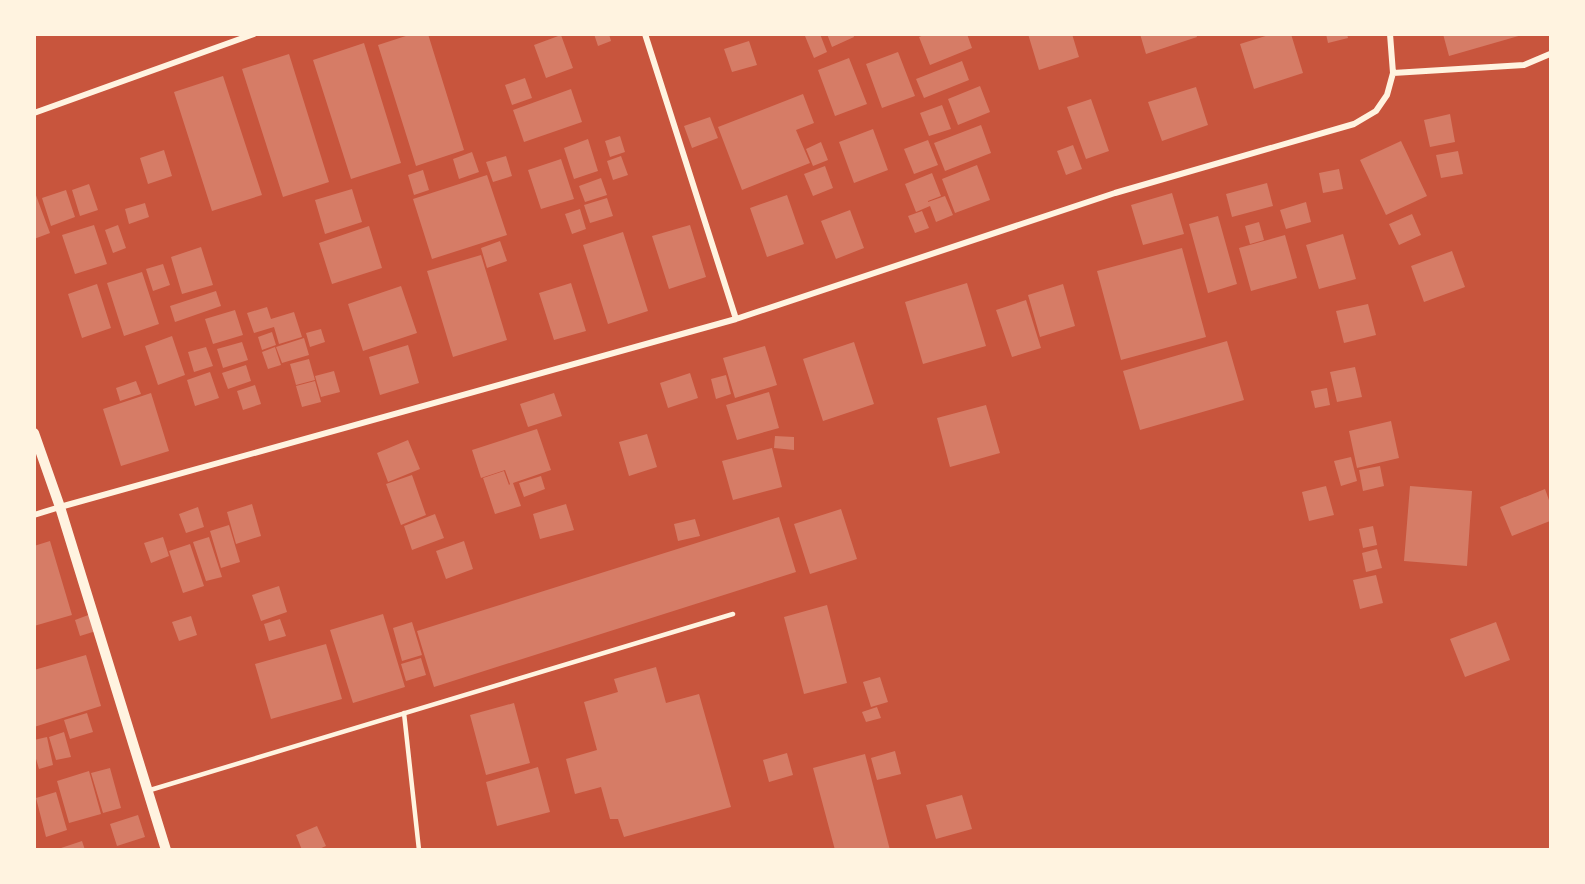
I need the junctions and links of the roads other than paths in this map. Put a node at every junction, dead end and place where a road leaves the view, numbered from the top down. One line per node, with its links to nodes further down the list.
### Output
1 (254, 34): 6 (street)
2 (645, 34): 7 (street)
3 (1390, 34): 5 (street)
4 (1551, 54): 5 (street)
5 (1394, 73): 7 (street)
6 (34, 113)
7 (736, 319): 9 (street)
8 (34, 433): 9 (street)
9 (60, 507): 10 (street); 13 (street)
10 (34, 516)
11 (733, 614): 12 (lane)
12 (404, 713): 13 (lane); 15 (lane)
13 (147, 791): 14 (street)
14 (166, 849)
15 (420, 849)

